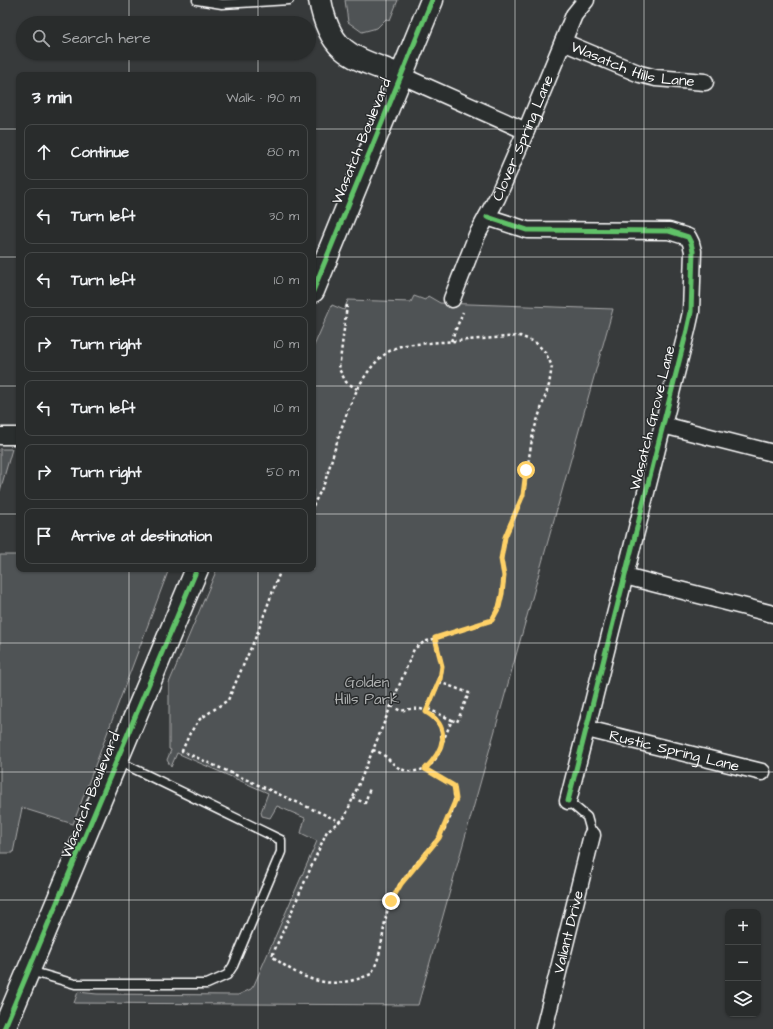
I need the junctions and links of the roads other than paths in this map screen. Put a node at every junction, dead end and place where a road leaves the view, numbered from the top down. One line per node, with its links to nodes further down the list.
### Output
1 (197, 0): 2 (lane)
2 (289, 0)
3 (320, 0): 7 (main road)
4 (432, 0): 7 (main road, Wasatch Boulevard)
5 (586, 0): 6 (street, Clover Spring Lane)
6 (563, 42): 8 (street, Wasatch Hills Lane); 9 (street, Clover Spring Lane)
7 (400, 75): 9 (street); 11 (main road, Wasatch Boulevard)
8 (705, 82)
9 (526, 131): 10 (street, Clover Spring Lane)
10 (488, 218): 13 (street, Clover Spring Lane); 14 (street, Wasatch Grove Lane)
11 (319, 257): 12 (main road, Wasatch Boulevard)
12 (316, 274)
13 (452, 299)
14 (663, 425): 17 (street); 19 (street, Wasatch Grove Lane)
15 (0, 436): 16 (street)
16 (16, 436)
17 (773, 453)
18 (196, 572): 22 (main road, Wasatch Boulevard)
19 (625, 576): 20 (street); 21 (street, Wasatch Grove Lane)
20 (773, 614)
21 (587, 729): 23 (street, Rustic Spring Lane); 24 (street, Wasatch Grove Lane)
22 (117, 761): 26 (main road, Wasatch Boulevard); 26 (lane)
23 (762, 772)
24 (568, 801): 25 (lane, Wasatch Grove Lane)
25 (592, 835): 28 (street, Valiant Drive)
26 (29, 971): 27 (main road, Wasatch Boulevard)
27 (4, 1029)
28 (544, 1029)

